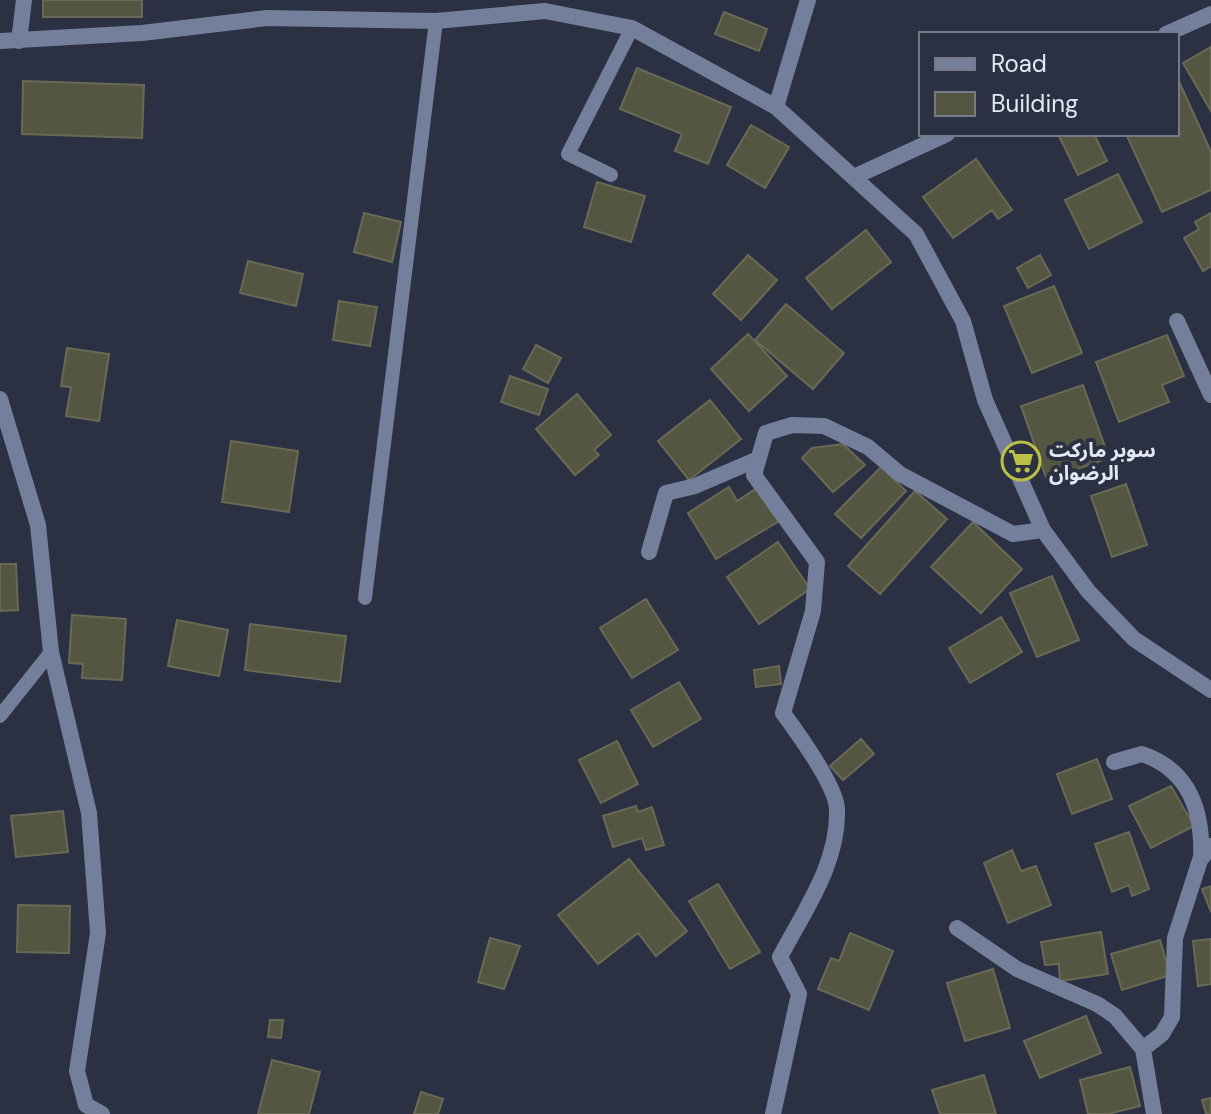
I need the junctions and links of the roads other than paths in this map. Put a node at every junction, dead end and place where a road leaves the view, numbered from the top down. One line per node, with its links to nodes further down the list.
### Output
1 (24, 0): 8 (street)
2 (808, 0): 9 (street)
3 (1211, 14): 6 (street)
4 (436, 21): 5 (street); 8 (street); 19 (lane)
5 (632, 28): 9 (street); 11 (lane)
6 (1170, 32)
7 (0, 41): 8 (street)
8 (19, 41)
9 (776, 107): 12 (street)
10 (943, 136): 12 (street)
11 (611, 175)
12 (856, 176): 17 (street)
13 (1177, 321): 14 (street)
14 (1211, 395)
15 (0, 399): 20 (street)
16 (758, 459): 17 (street); 18 (street); 29 (street)
17 (1043, 530): 21 (street)
18 (649, 552)
19 (365, 598)
20 (51, 652): 22 (lane); 28 (street)
21 (1211, 690)
22 (0, 716)
23 (1114, 762): 25 (street)
24 (1211, 846): 25 (street)
25 (1200, 860): 27 (street)
26 (957, 928): 27 (street)
27 (1143, 1049): 30 (street)
28 (102, 1114)
29 (773, 1114)
30 (1154, 1114)

